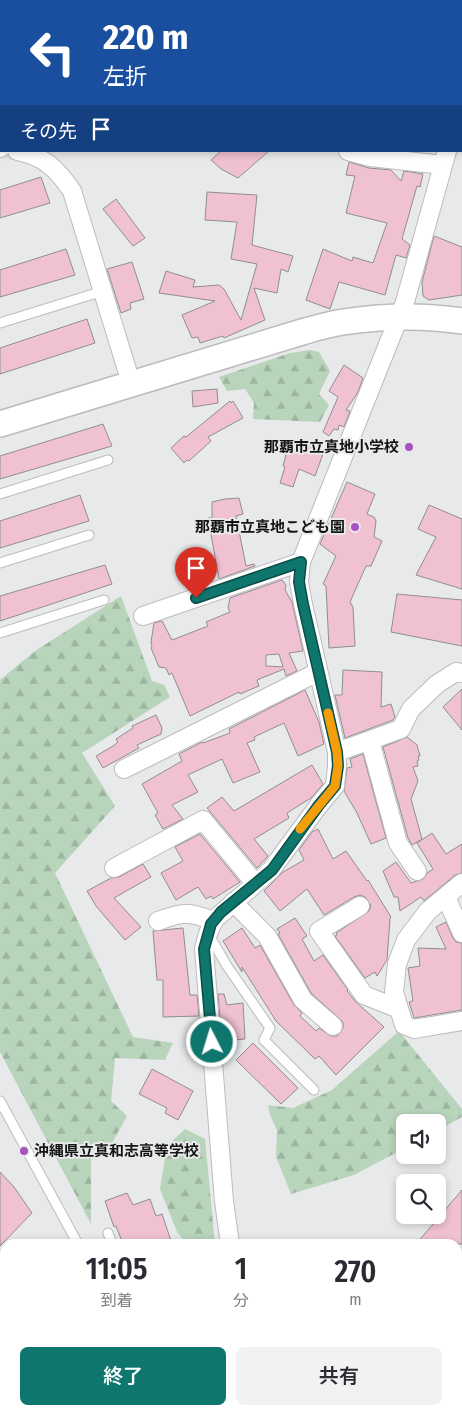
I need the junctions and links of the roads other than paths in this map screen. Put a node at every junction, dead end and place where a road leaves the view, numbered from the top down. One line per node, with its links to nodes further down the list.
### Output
1 (22, 152): 4 (street)
2 (352, 152): 3 (street)
3 (445, 158): 5 (street)
4 (103, 291): 7 (lane); 8 (street)
5 (399, 317): 6 (street); 8 (street); 13 (street)
6 (462, 321)
7 (0, 322)
8 (131, 383): 9 (street)
9 (0, 424)
10 (108, 460): 11 (lane)
11 (0, 494)
12 (89, 535): 14 (lane)
13 (301, 562): 16 (street); 18 (street)
14 (0, 564)
15 (104, 600): 17 (lane)
16 (143, 616)
17 (0, 633)
18 (318, 672): 21 (street); 22 (street)
19 (462, 673): 20 (street)
20 (370, 741): 21 (street); 24 (street)
21 (337, 752): 25 (street)
22 (124, 769)
23 (114, 868): 25 (street)
24 (417, 871)
25 (255, 884): 28 (street)
26 (462, 884): 27 (street)
27 (446, 896): 32 (street); 33 (street)
28 (233, 902): 31 (street); 35 (street)
29 (360, 906): 33 (street)
30 (158, 921): 31 (street)
31 (210, 927): 36 (lane); 41 (street)
32 (462, 933)
33 (399, 1009): 34 (street)
34 (462, 1021)
35 (334, 1026)
36 (314, 1090)
37 (0, 1101): 39 (lane)
38 (108, 1233): 40 (lane)
39 (75, 1239)
40 (110, 1239)
41 (229, 1239)

